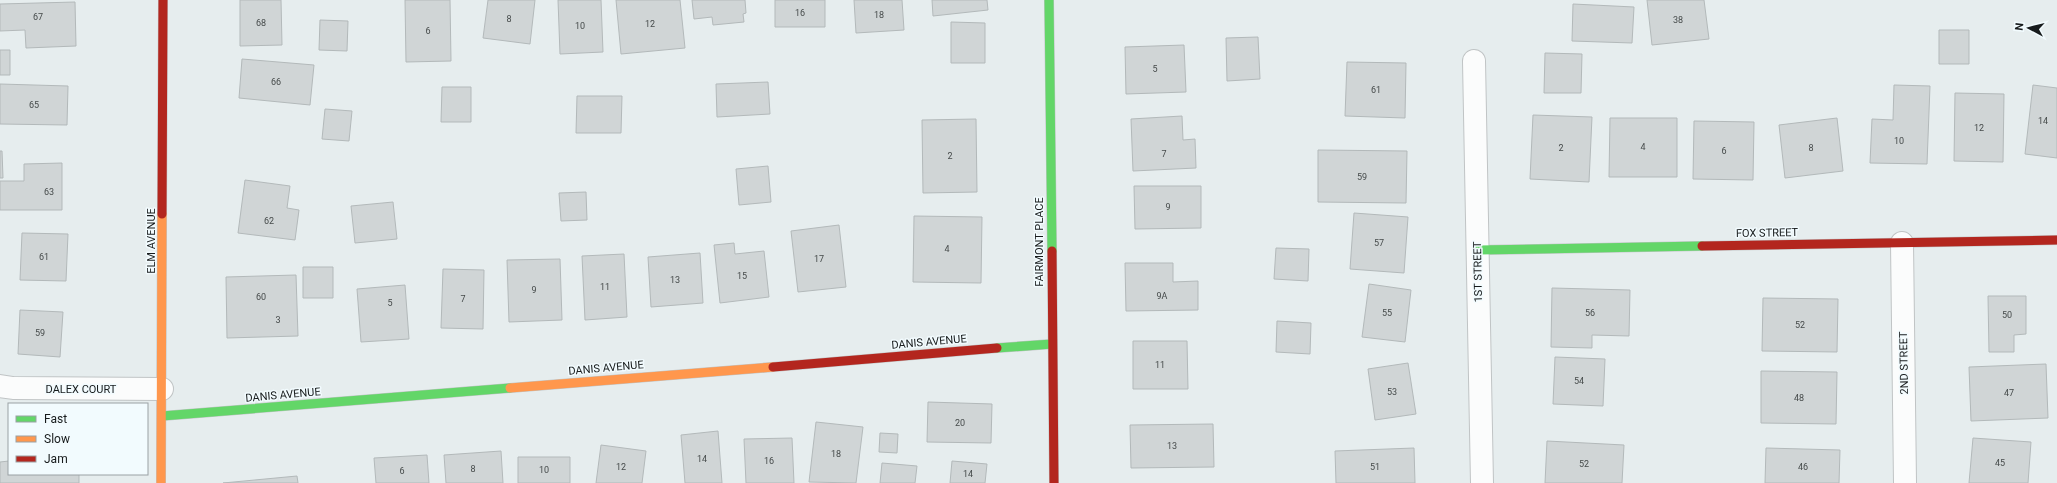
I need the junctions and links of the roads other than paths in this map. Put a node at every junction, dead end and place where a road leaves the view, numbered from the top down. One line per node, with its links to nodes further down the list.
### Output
1 (163, 0): 9 (street, ELM AVENUE)
2 (1049, 0): 7 (street, FAIRMONT PLACE)
3 (1474, 62): 6 (street, 1ST STREET)
4 (2057, 240): 5 (street, FOX STREET)
5 (1902, 243): 6 (street, FOX STREET); 14 (street, 2ND STREET)
6 (1478, 250): 13 (street, 1ST STREET)
7 (1052, 344): 10 (street, DANIS AVENUE); 12 (street, FAIRMONT PLACE)
8 (0, 386): 9 (street, DALEX COURT)
9 (162, 389): 10 (street, ELM AVENUE)
10 (162, 416): 11 (street, ELM AVENUE)
11 (161, 483)
12 (1054, 483)
13 (1482, 483)
14 (1905, 483)

